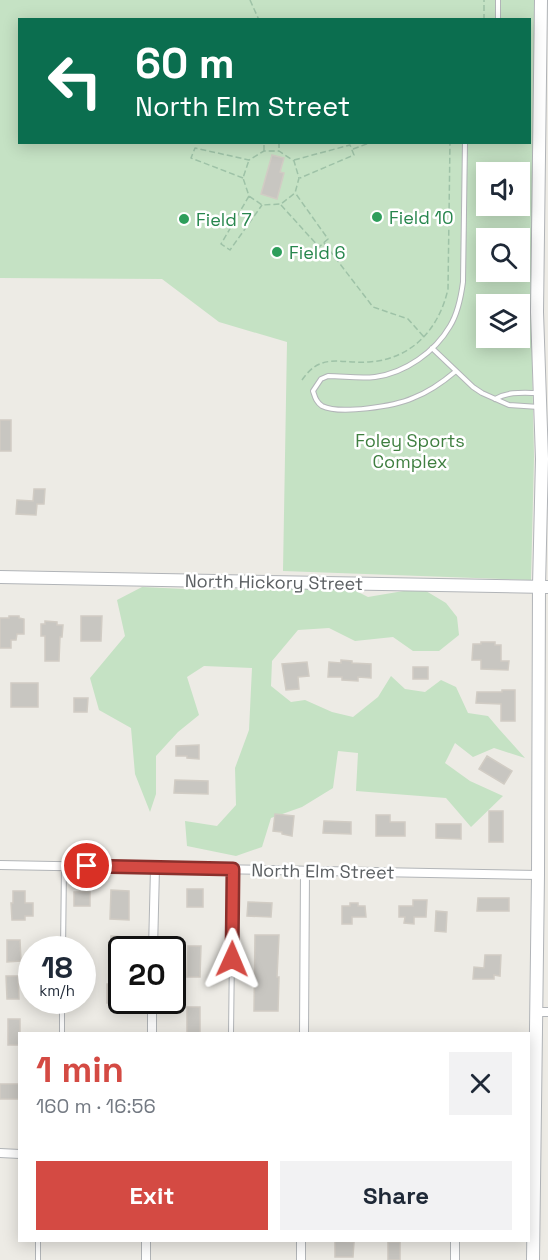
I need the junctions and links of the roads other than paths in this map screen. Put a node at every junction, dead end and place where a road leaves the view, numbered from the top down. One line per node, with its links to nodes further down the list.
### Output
1 (498, 0): 3 (lane)
2 (541, 0): 7 (street)
3 (498, 18)
4 (465, 144): 5 (lane)
5 (432, 348): 6 (lane); 6 (lane)
6 (456, 371): 8 (lane)
7 (539, 393): 8 (lane); 9 (street)
8 (495, 399): 9 (lane)
9 (540, 407): 11 (street)
10 (0, 577): 11 (street, North Hickory Street)
11 (543, 587): 17 (street)
12 (0, 865): 13 (street, North Elm Street)
13 (64, 866): 14 (street, North Elm Street); 18 (lane)
14 (155, 868): 15 (street, North Elm Street); 19 (street)
15 (233, 869): 16 (street, North Elm Street); 25 (lane)
16 (305, 871): 17 (street, North Elm Street); 26 (street)
17 (538, 875): 20 (street)
18 (63, 936)
19 (153, 936)
20 (542, 1012): 29 (street)
21 (62, 1014): 23 (lane)
22 (152, 1014): 24 (street)
23 (62, 1032)
24 (152, 1032)
25 (231, 1032)
26 (304, 1032)
27 (0, 1153): 28 (street)
28 (18, 1154)
29 (531, 1171): 38 (street)
30 (38, 1242): 34 (lane)
31 (146, 1242): 35 (street)
32 (301, 1242): 36 (street)
33 (455, 1242): 37 (street)
34 (38, 1260)
35 (146, 1260)
36 (301, 1260)
37 (455, 1260)
38 (533, 1260)

